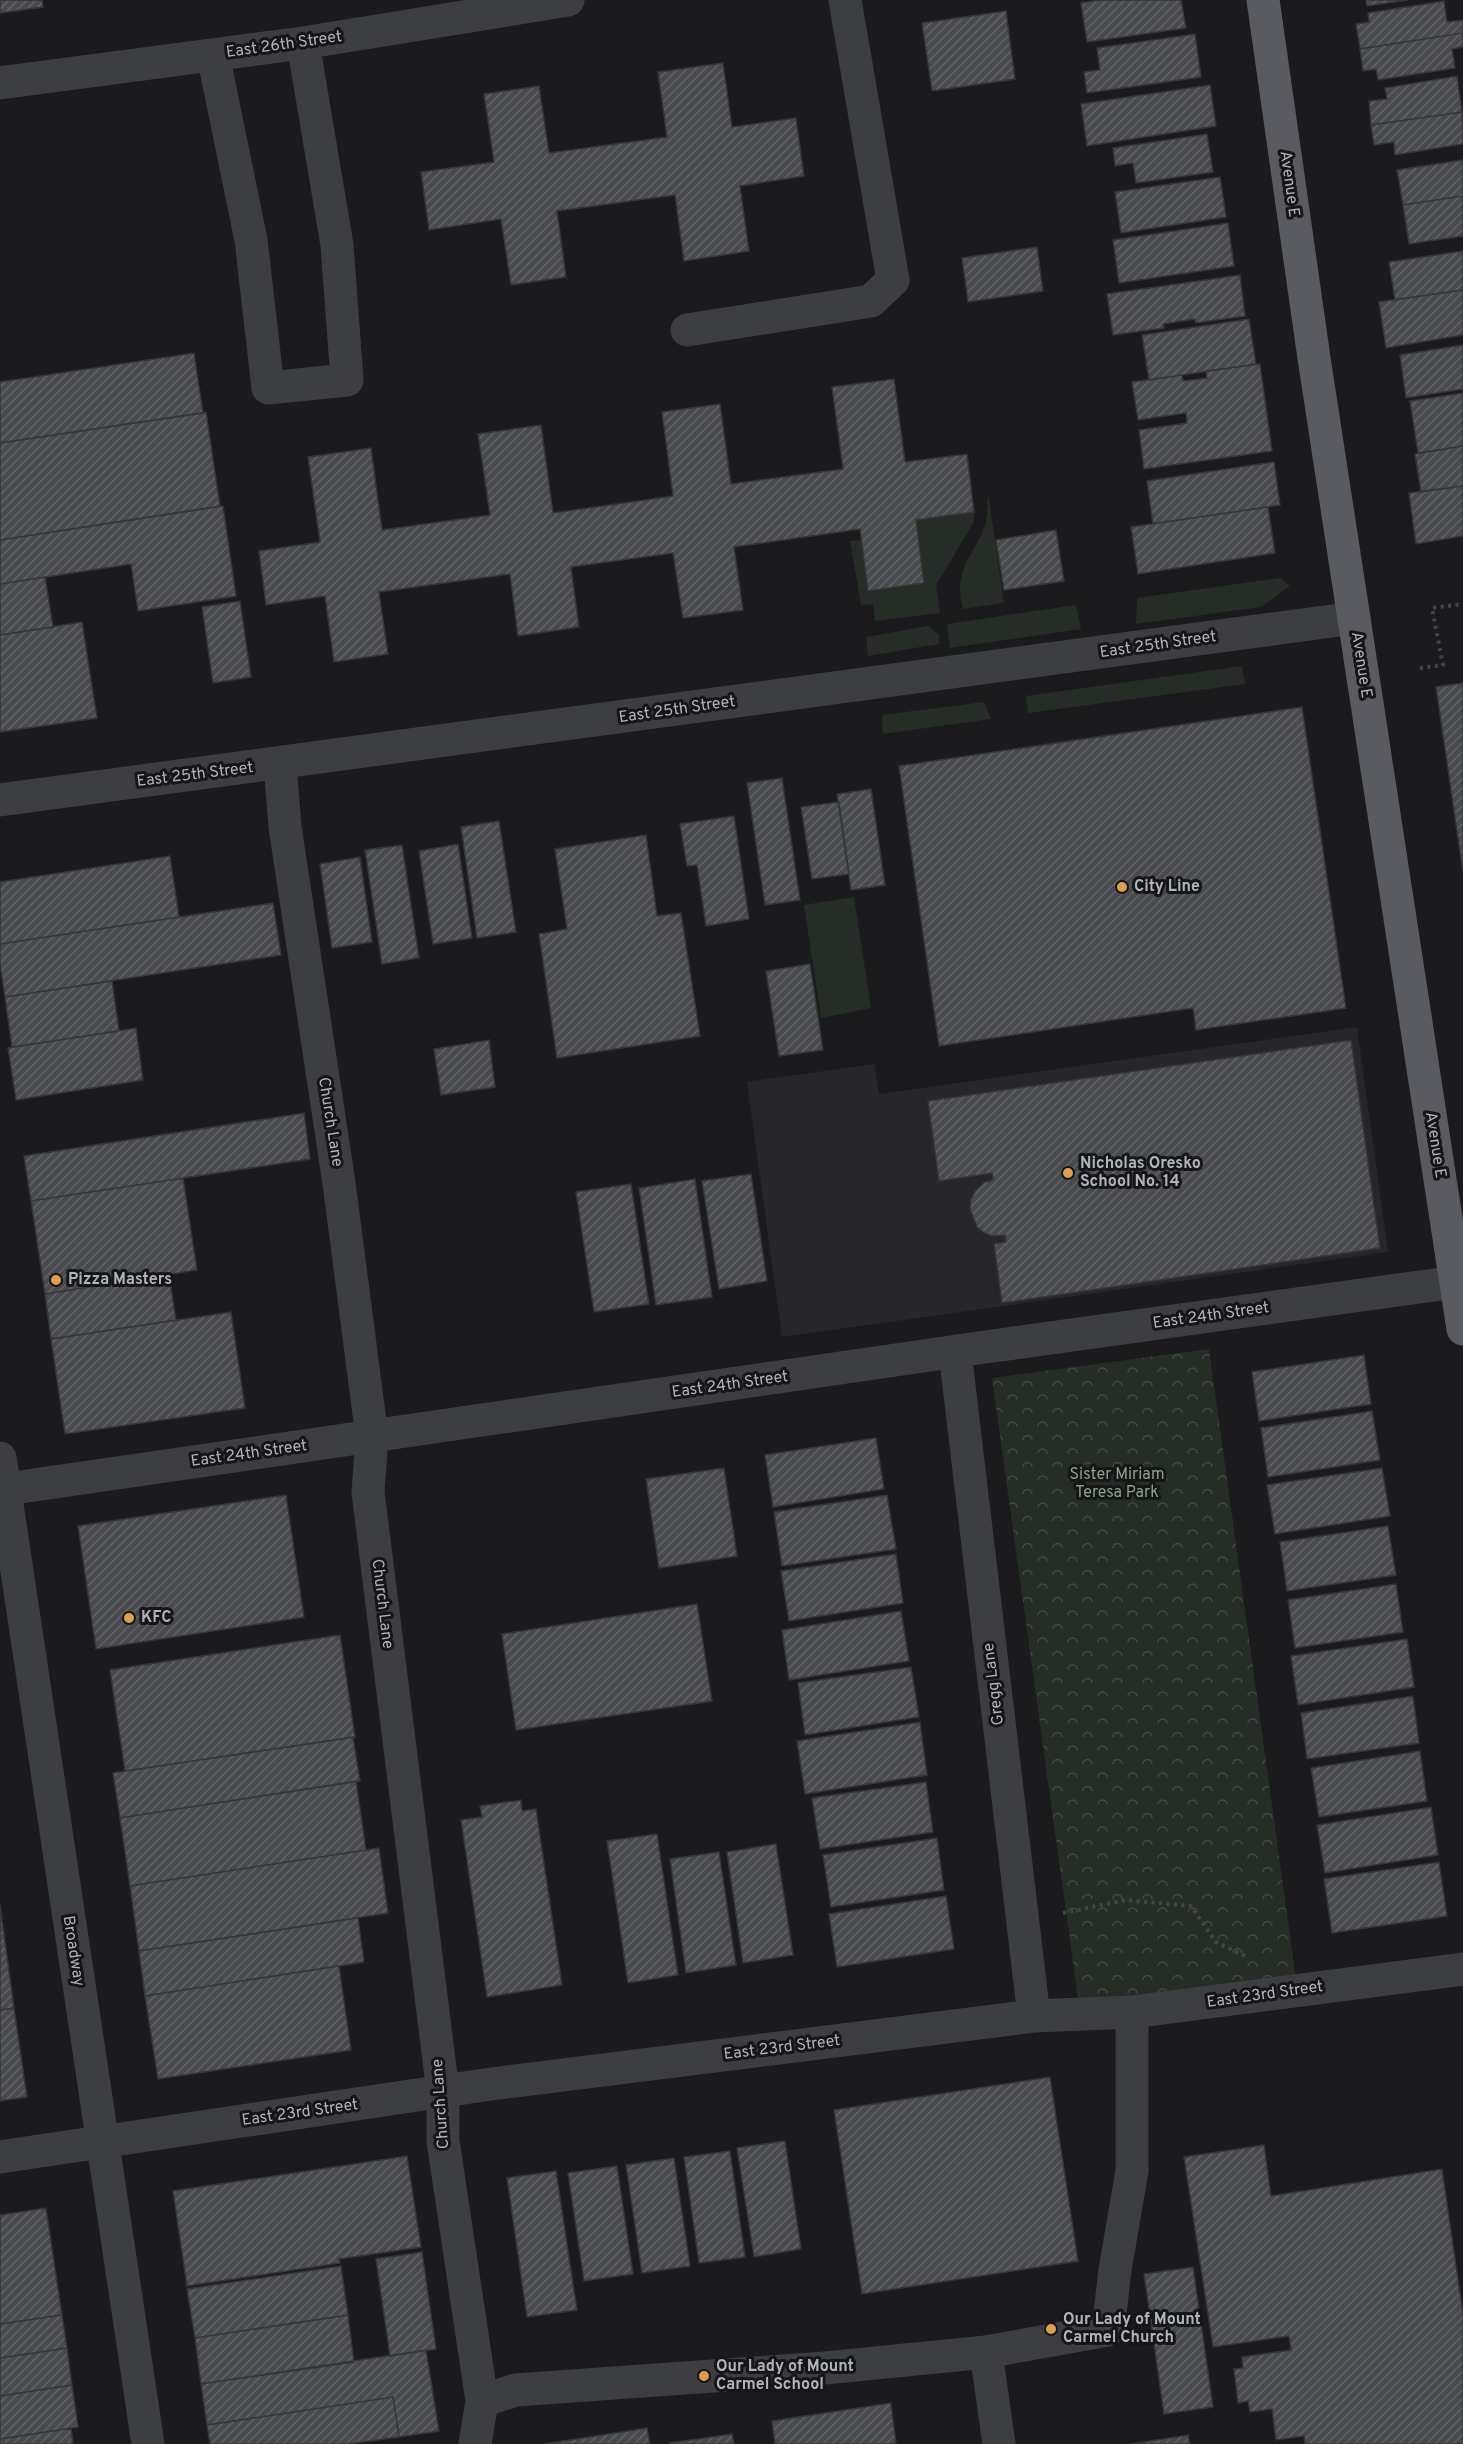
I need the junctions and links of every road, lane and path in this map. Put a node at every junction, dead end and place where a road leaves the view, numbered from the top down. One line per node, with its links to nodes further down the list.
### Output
1 (845, 0): 7 (street)
2 (1263, 0): 9 (main road, Avenue E)
3 (554, 1): 4 (street, East 26th Street)
4 (303, 43): 5 (street, East 26th Street); 5 (street)
5 (213, 55): 6 (street, East 26th Street)
6 (0, 83)
7 (687, 330)
8 (1463, 604): 10 (path)
9 (1353, 618): 11 (street, East 25th Street); 13 (main road, Avenue E)
10 (1420, 668)
11 (280, 764): 12 (street, East 25th Street); 16 (street, Church Lane)
12 (0, 800)
13 (1456, 1282): 14 (main road, Avenue E); 15 (street, East 24th Street)
14 (1463, 1329)
15 (955, 1352): 16 (street, East 24th Street); 22 (street, Gregg Lane)
16 (372, 1437): 17 (street, East 24th Street); 23 (street, Church Lane)
17 (1, 1479): 24 (street, Broadway)
18 (1063, 1913): 19 (path)
19 (1251, 1958)
20 (1463, 1969): 21 (street, East 23rd Street)
21 (1132, 2012): 22 (street, East 23rd Street); 26 (street)
22 (1034, 2016): 23 (street, East 23rd Street)
23 (443, 2092): 24 (street, East 23rd Street); 27 (street, Church Lane)
24 (102, 2142): 25 (street, East 23rd Street); 28 (street, Broadway)
25 (0, 2157)
26 (986, 2352): 27 (street); 30 (street)
27 (482, 2401): 29 (street, Church Lane)
28 (148, 2444)
29 (475, 2444)
30 (999, 2444)

